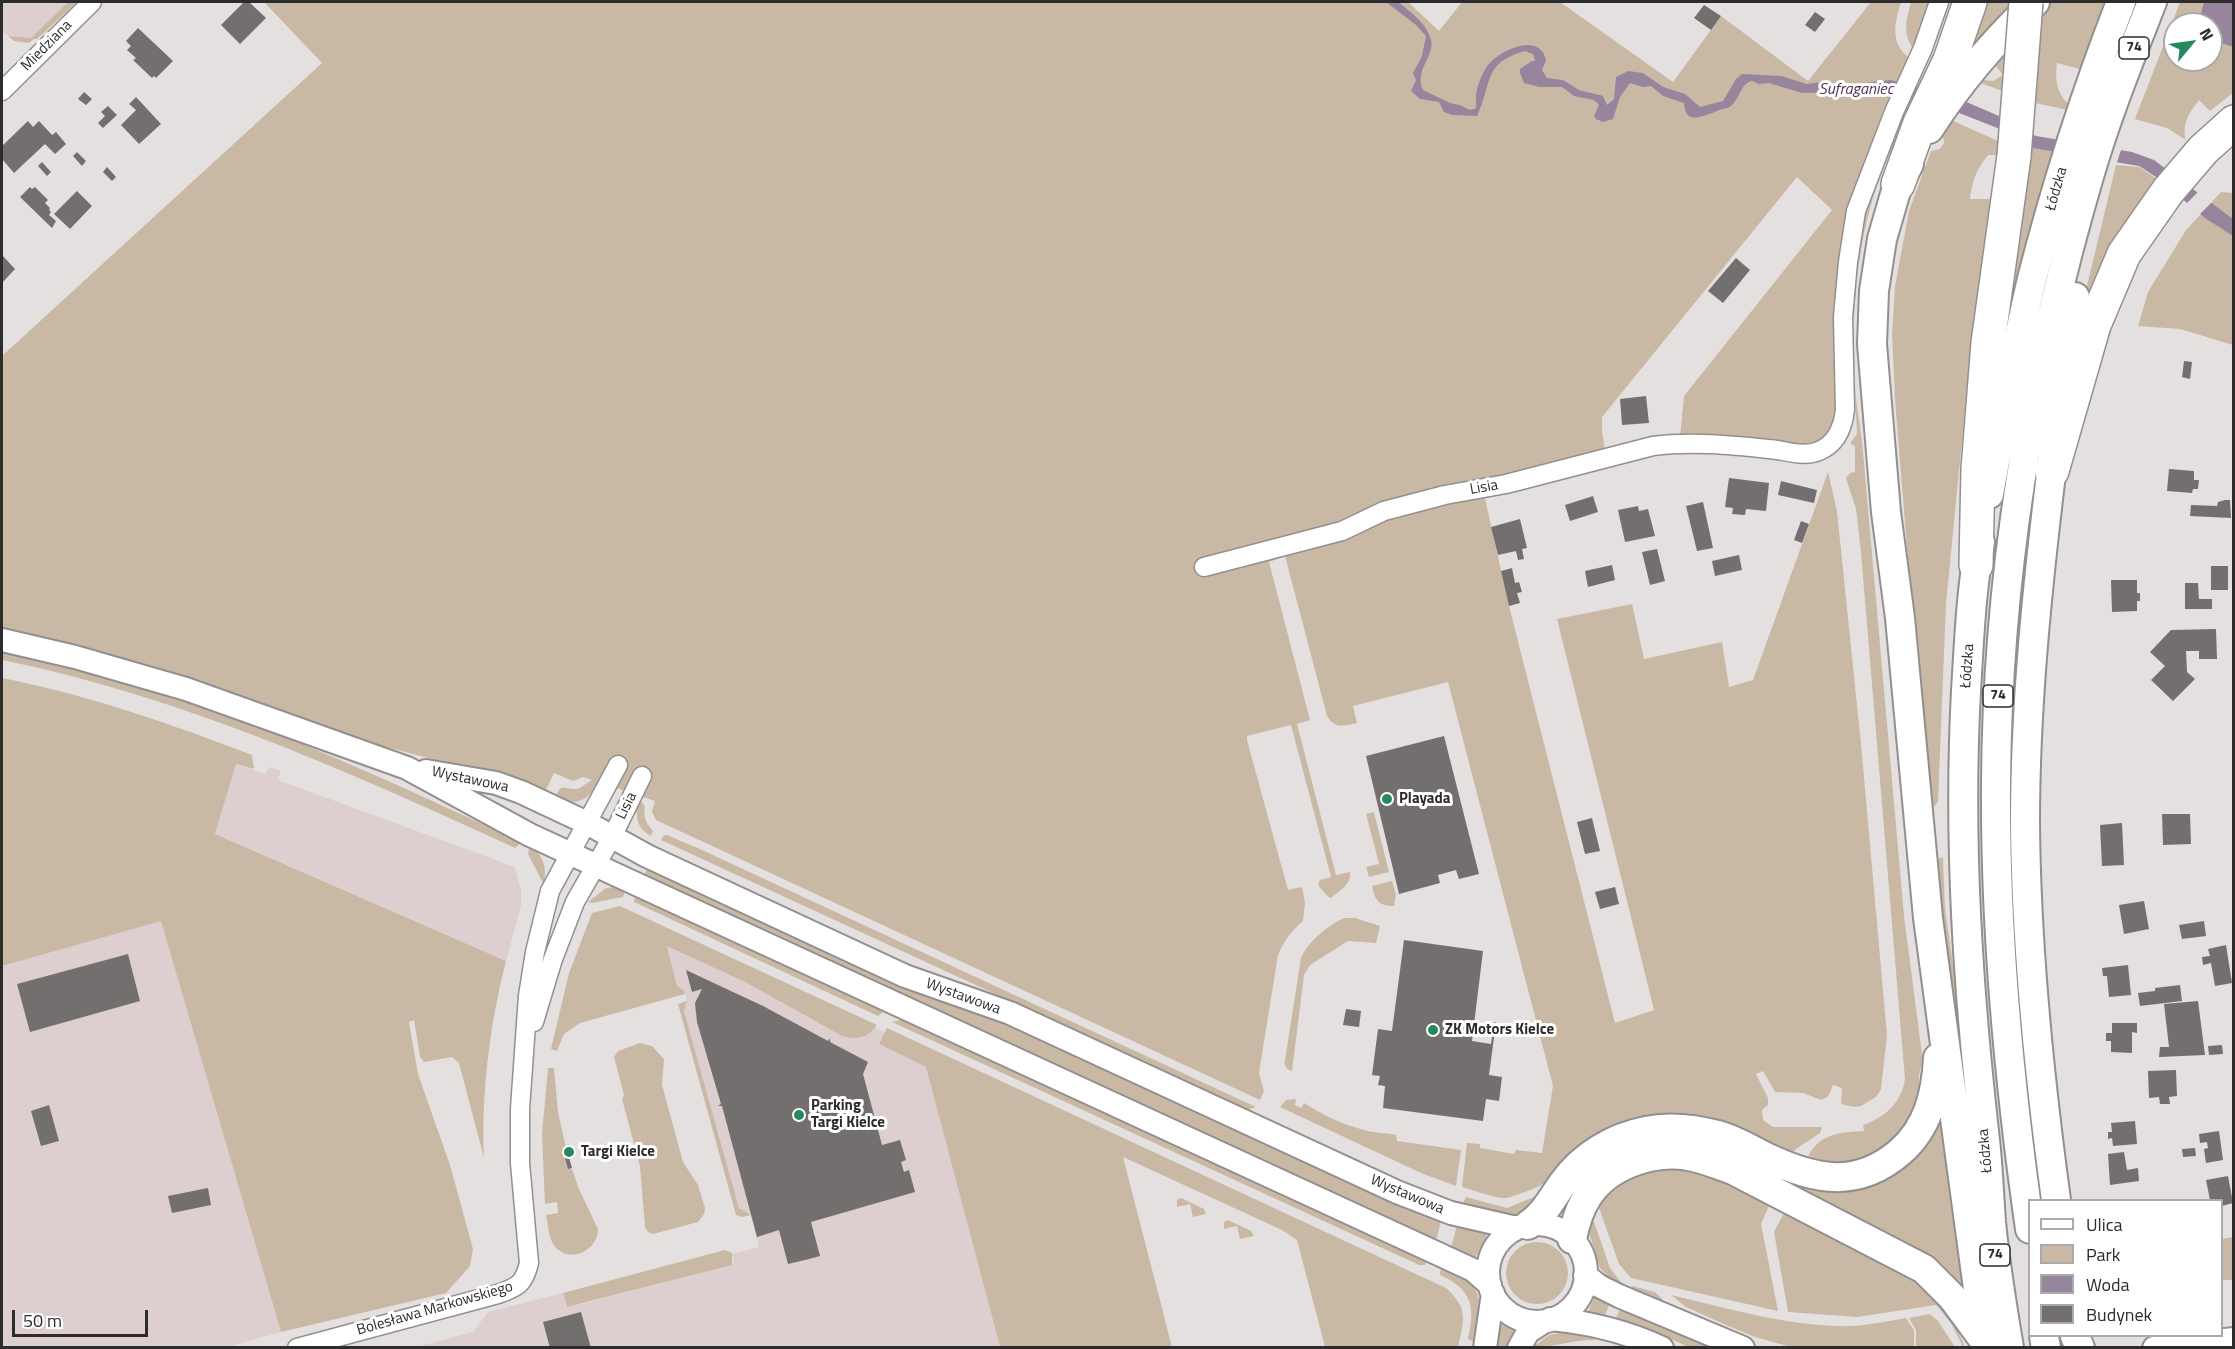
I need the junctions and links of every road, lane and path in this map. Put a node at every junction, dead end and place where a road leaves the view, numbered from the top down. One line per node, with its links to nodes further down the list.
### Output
1 (92, 2): 10 (street, Miedziana)
2 (1939, 2): 8 (street)
3 (1970, 2): 8 (highway)
4 (2026, 2): 16 (highway, bridge)
5 (2035, 2): 8 (main road)
6 (2121, 2): 9 (main road, Łódzka / 74)
7 (2152, 2): 9 (main road, Łódzka / 74)
8 (1948, 60): 11 (highway)
9 (2103, 90): 13 (main road, Łódzka / 74)
10 (2, 91)
11 (1915, 121): 14 (highway); 17 (street, Lisia)
12 (2234, 122): 15 (highway)
13 (2078, 166): 15 (main road, 74); 16 (main road, Łódzka / 74); 30 (main road, Łódzka / 74)
14 (1898, 184): 26 (main road)
15 (2052, 471): 29 (main road, 74)
16 (1976, 565): 37 (main road, Łódzka / 74)
17 (1204, 567)
18 (2, 640): 20 (street, Wystawowa)
19 (618, 765): 22 (street, Lisia)
20 (407, 768): 22 (street, Wystawowa); 24 (street, Wystawowa)
21 (642, 776): 23 (street, Lisia)
22 (587, 823): 23 (street, Wystawowa); 24 (street, Bolesława Markowskiego)
23 (612, 837): 25 (street, Bolesława Markowskiego); 31 (street, Wystawowa)
24 (570, 852): 25 (street, Wystawowa); 27 (street, Bolesława Markowskiego)
25 (596, 865): 27 (street, Bolesława Markowskiego); 34 (street, Wystawowa)
26 (1940, 1011): 28 (main road); 37 (main road)
27 (526, 1053): 38 (street, Bolesława Markowskiego)
28 (1738, 1158): 31 (main road); 32 (main road); 37 (main road)
29 (2056, 1199)
30 (2028, 1214)
31 (1524, 1226): 32 (street); 34 (street)
32 (1572, 1239): 33 (street)
33 (1586, 1275): 35 (street); 42 (street)
34 (1491, 1289): 35 (street); 39 (street)
35 (1548, 1320): 40 (street); 41 (street)
36 (2234, 1339): 43 (street)
37 (1994, 1346)
38 (297, 1347)
39 (1485, 1347)
40 (1519, 1347)
41 (1662, 1347)
42 (1743, 1347)
43 (2154, 1347)

